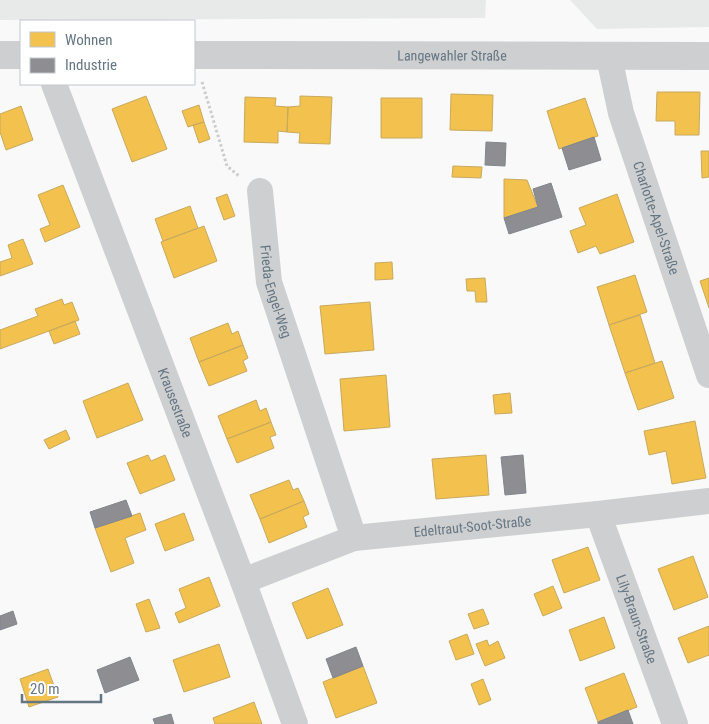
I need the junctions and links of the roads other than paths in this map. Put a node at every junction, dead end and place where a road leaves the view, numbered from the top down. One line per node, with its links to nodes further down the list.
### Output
1 (0, 55): 2 (street)
2 (20, 55)
3 (195, 55): 5 (street, Langewahler Straße)
4 (709, 56): 5 (street, Langewahler Straße)
5 (609, 57): 8 (street, Charlotte-Apel-Straße)
6 (54, 85): 12 (street, Krausestraße)
7 (260, 191): 11 (street, Frieda-Engel-Weg)
8 (709, 375)
9 (709, 501): 10 (street, Edeltraut-Soot-Straße)
10 (598, 514): 11 (street, Edeltraut-Soot-Straße); 14 (street, Lily-Braun-Straße)
11 (354, 538): 12 (street, Edeltraut-Soot-Straße)
12 (243, 580): 13 (street, Krausestraße)
13 (295, 724)
14 (675, 724)

